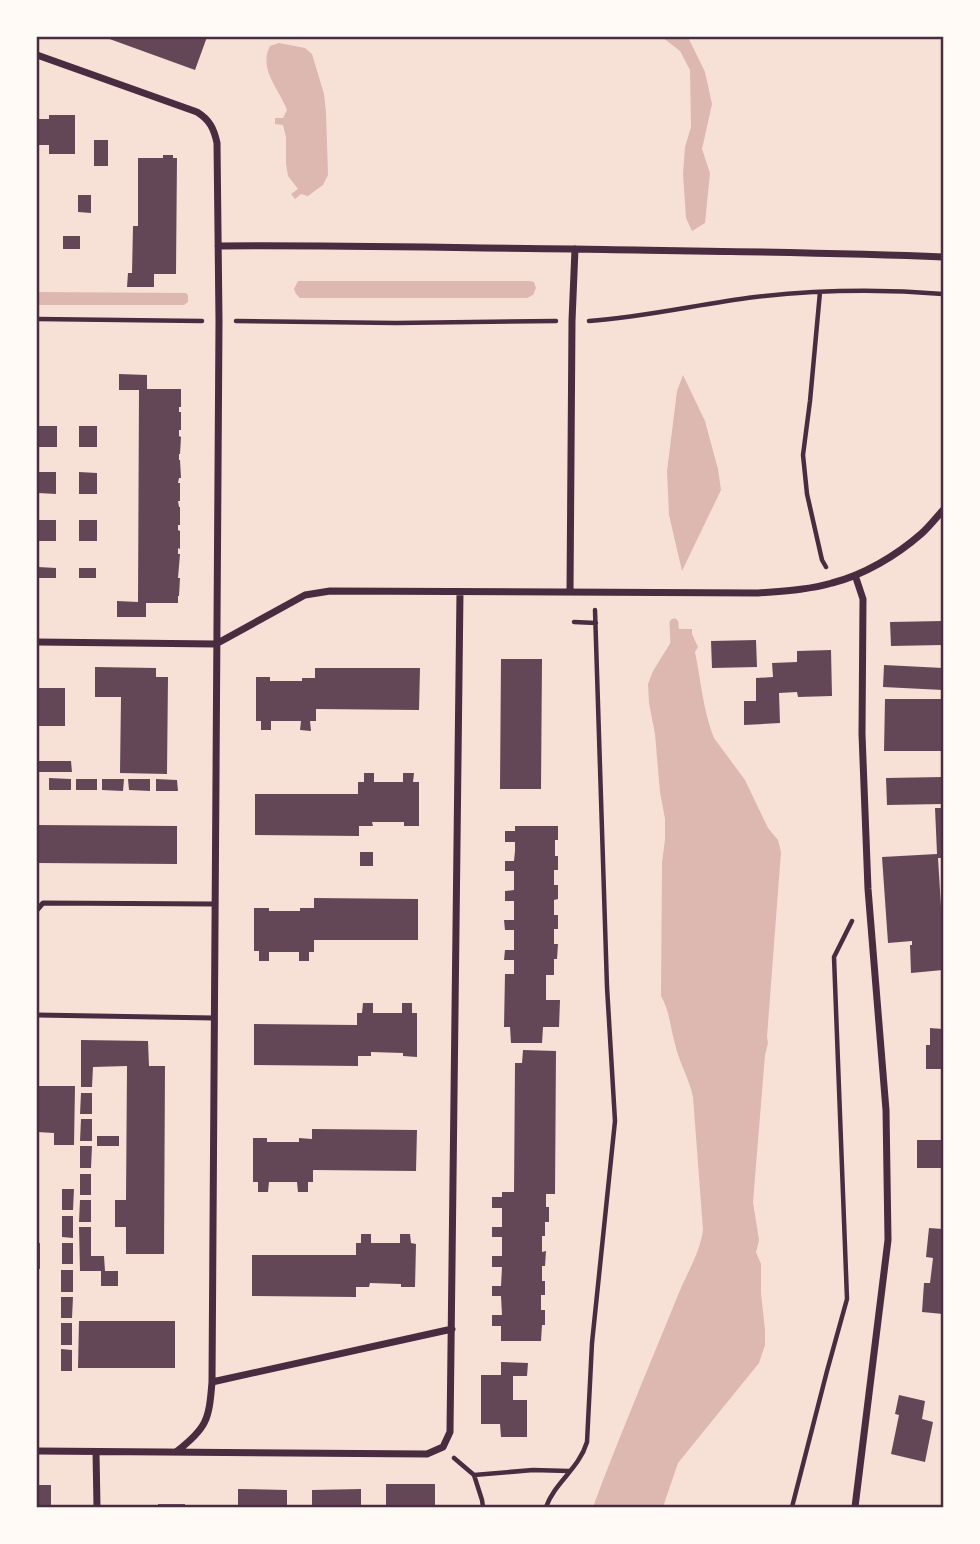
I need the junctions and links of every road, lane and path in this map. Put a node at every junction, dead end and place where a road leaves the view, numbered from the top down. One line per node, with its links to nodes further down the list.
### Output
1 (37, 55): 2 (street)
2 (218, 246): 3 (street); 8 (street)
3 (575, 250): 4 (street); 9 (street)
4 (943, 257)
5 (820, 292): 6 (path); 9 (path); 12 (path)
6 (943, 294)
7 (37, 319): 8 (path)
8 (219, 321): 9 (path); 19 (street)
9 (572, 321): 14 (street)
10 (943, 510): 11 (street)
11 (855, 575): 12 (street); 20 (street)
12 (834, 583): 15 (street)
13 (460, 592): 14 (street); 19 (street); 25 (street)
14 (570, 592): 15 (street)
15 (595, 593): 17 (path)
16 (574, 622): 17 (path)
17 (596, 622): 31 (path)
18 (37, 642): 19 (street)
19 (216, 644): 21 (street)
20 (868, 889): 36 (path); 37 (street)
21 (214, 904): 22 (lane); 24 (street)
22 (37, 910)
23 (37, 1015): 24 (lane)
24 (214, 1018): 26 (street)
25 (452, 1329): 26 (street); 27 (street)
26 (212, 1382): 30 (street)
27 (443, 1447): 30 (street); 32 (path)
28 (37, 1451): 29 (street)
29 (96, 1452): 30 (street); 33 (street)
30 (176, 1452)
31 (570, 1471): 32 (path); 35 (path)
32 (474, 1475): 34 (path)
33 (97, 1507)
34 (483, 1507)
35 (546, 1507)
36 (792, 1507)
37 (855, 1507)

